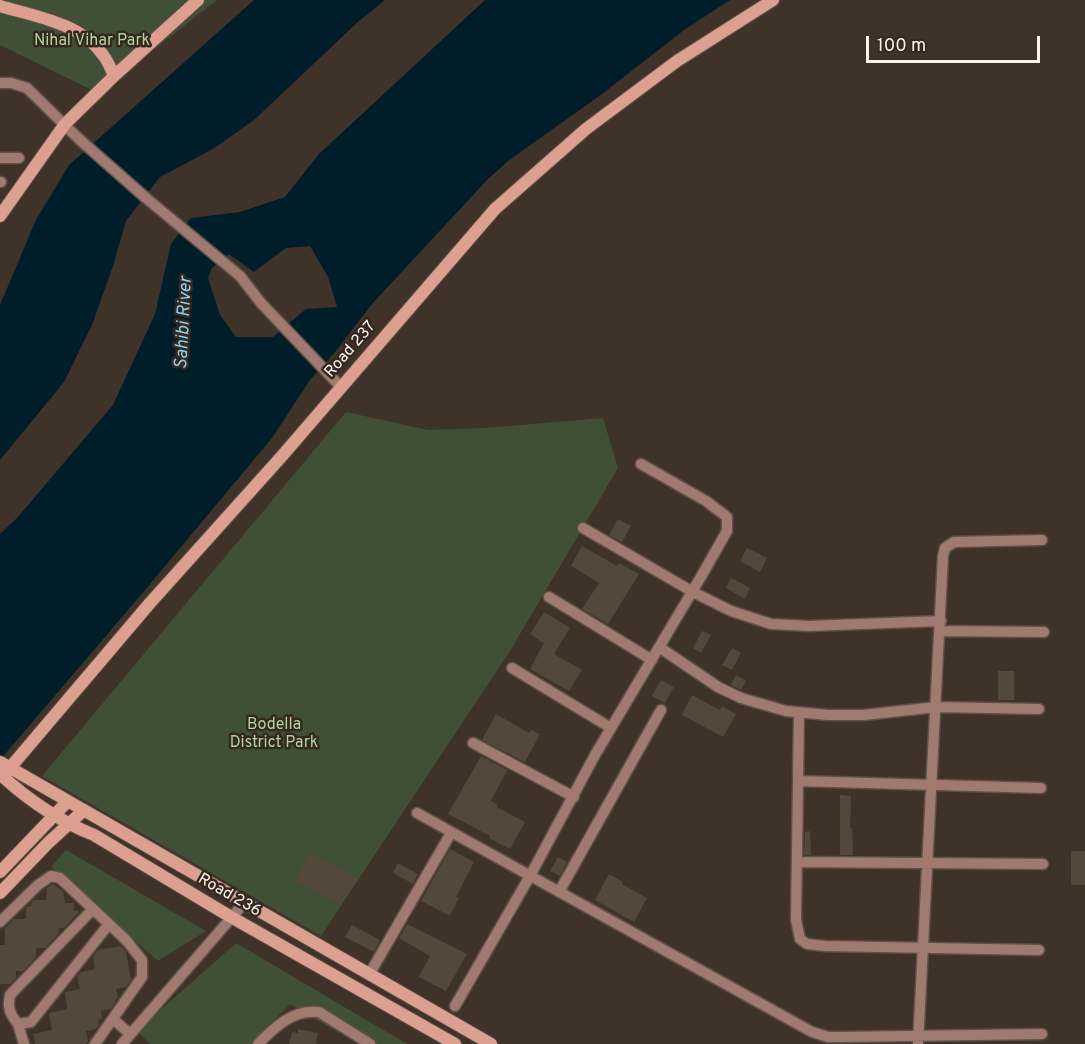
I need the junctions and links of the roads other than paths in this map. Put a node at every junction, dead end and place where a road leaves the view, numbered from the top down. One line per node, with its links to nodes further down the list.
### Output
1 (198, 0): 4 (street)
2 (773, 0): 10 (street, Road 237)
3 (0, 6): 4 (street)
4 (114, 76): 6 (street)
5 (0, 83): 6 (street)
6 (65, 124): 9 (street); 10 (street)
7 (0, 158): 8 (street)
8 (19, 158)
9 (0, 216)
10 (341, 387): 27 (street, Road 237)
11 (641, 464): 14 (street)
12 (583, 528): 14 (street)
13 (1042, 540): 16 (street)
14 (693, 592): 16 (street); 18 (street)
15 (549, 597): 19 (street)
16 (940, 626): 17 (street); 21 (street)
17 (1044, 632)
18 (659, 647): 19 (street); 24 (street)
19 (652, 660): 25 (street)
20 (512, 668): 25 (street)
21 (936, 707): 22 (street); 24 (street); 29 (street)
22 (1039, 709)
23 (661, 710): 43 (street)
24 (799, 713): 28 (street)
25 (611, 728): 31 (street)
26 (473, 743): 31 (street)
27 (3, 769): 32 (street); 35 (street, Road 236)
28 (798, 782): 29 (street); 38 (street)
29 (932, 785): 30 (street); 39 (street)
30 (1041, 788)
31 (574, 797): 42 (street)
32 (67, 802): 33 (street); 35 (street)
33 (84, 810): 36 (street); 45 (street)
34 (417, 813): 37 (street)
35 (54, 816): 36 (street, Road 236); 41 (street)
36 (69, 825): 44 (street); 47 (street, Road 236)
37 (451, 833): 42 (street); 52 (street)
38 (797, 862): 39 (street); 50 (street)
39 (928, 864): 40 (street); 50 (street)
40 (1042, 864)
41 (0, 872)
42 (530, 876): 43 (street); 53 (street)
43 (559, 892): 57 (street)
44 (0, 893)
45 (245, 902): 47 (street); 52 (street)
46 (93, 909): 48 (street); 49 (street); 55 (street)
47 (231, 917): 58 (street); 63 (street, Road 236)
48 (0, 922)
49 (109, 924): 54 (street); 55 (street)
50 (923, 946): 51 (street); 57 (street)
51 (1039, 950)
52 (370, 974): 64 (street)
53 (455, 1006)
54 (113, 1018): 58 (street); 60 (street)
55 (18, 1024): 59 (street)
56 (1042, 1035): 57 (street)
57 (918, 1039)
58 (127, 1040)
59 (24, 1044)
60 (95, 1044)
61 (258, 1044): 62 (street)
62 (370, 1044)
63 (455, 1044)
64 (491, 1044)

